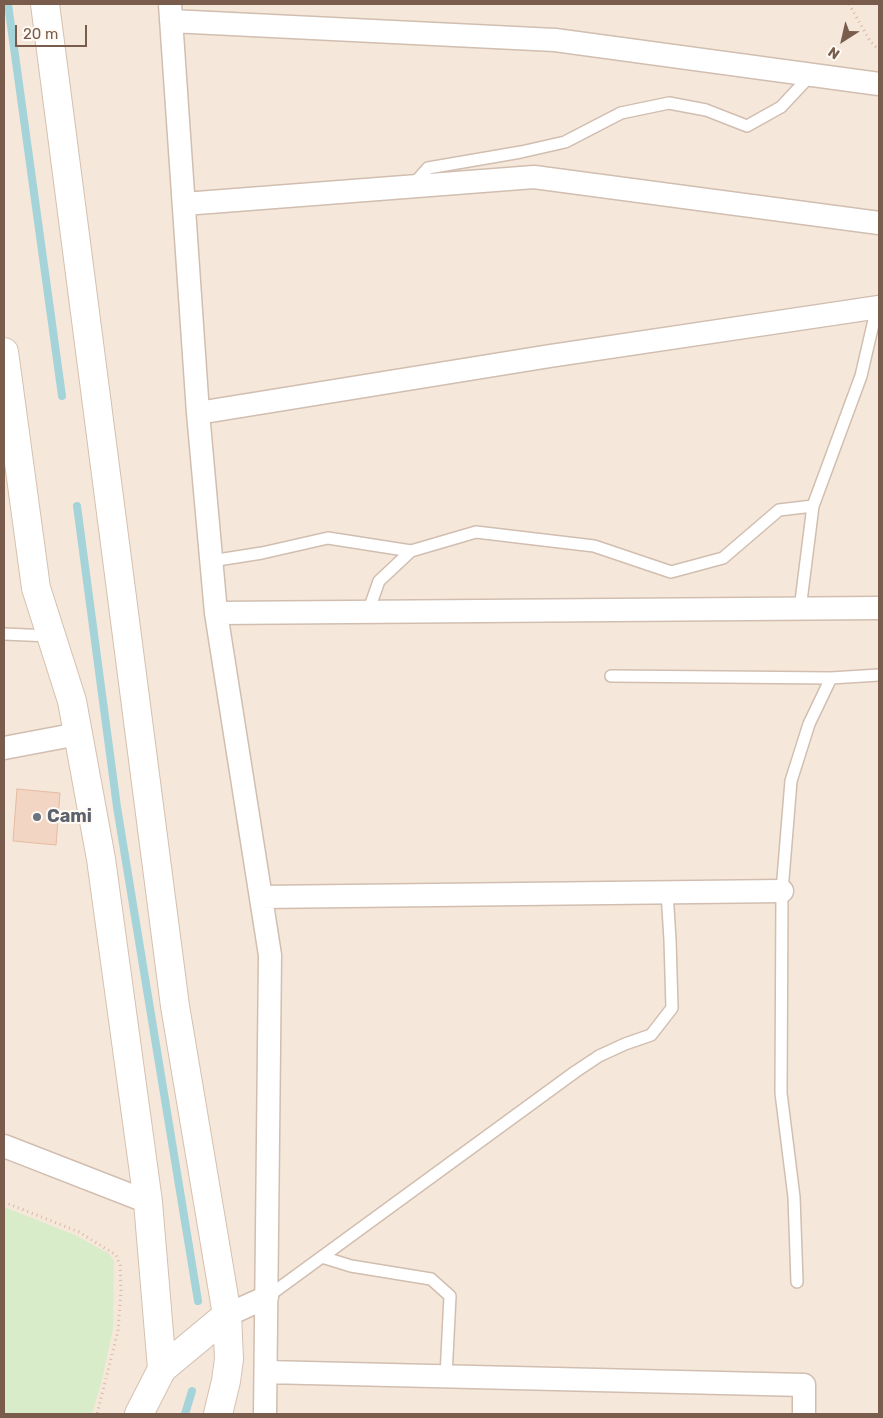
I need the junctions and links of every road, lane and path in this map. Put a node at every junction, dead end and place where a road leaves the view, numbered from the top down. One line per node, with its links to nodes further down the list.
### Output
1 (45, 4): 37 (main road)
2 (849, 4): 4 (path)
3 (171, 12): 5 (street); 8 (street)
4 (879, 50)
5 (811, 75): 6 (street); 7 (lane)
6 (879, 84)
7 (411, 187): 8 (street); 9 (street)
8 (184, 204): 12 (street)
9 (879, 223)
10 (878, 307): 12 (street); 14 (lane)
11 (4, 352): 13 (main road)
12 (198, 413): 16 (street)
13 (9, 440): 22 (main road)
14 (813, 506): 15 (lane); 18 (lane)
15 (411, 551): 16 (lane); 19 (lane)
16 (211, 561): 20 (street)
17 (879, 608): 18 (street)
18 (800, 609): 19 (street)
19 (368, 612): 20 (street)
20 (216, 613): 30 (street)
21 (4, 634): 22 (lane)
22 (50, 636): 26 (main road)
23 (879, 675): 25 (lane)
24 (611, 676): 25 (lane)
25 (831, 678): 29 (lane)
26 (78, 734): 27 (street); 33 (main road)
27 (4, 748)
28 (666, 892): 29 (street); 30 (street); 34 (lane)
29 (782, 892): 35 (lane)
30 (261, 897): 36 (street)
31 (4, 1146): 33 (street)
32 (4, 1202): 41 (path)
33 (148, 1202): 38 (main road)
34 (322, 1257): 36 (lane); 40 (lane)
35 (797, 1282)
36 (267, 1297): 37 (street); 39 (street)
37 (227, 1316): 38 (main road); 43 (main road)
38 (162, 1369): 42 (main road)
39 (266, 1372): 40 (street); 44 (street)
40 (446, 1376): 45 (street)
41 (97, 1414)
42 (139, 1414)
43 (218, 1414)
44 (265, 1414)
45 (804, 1414)

